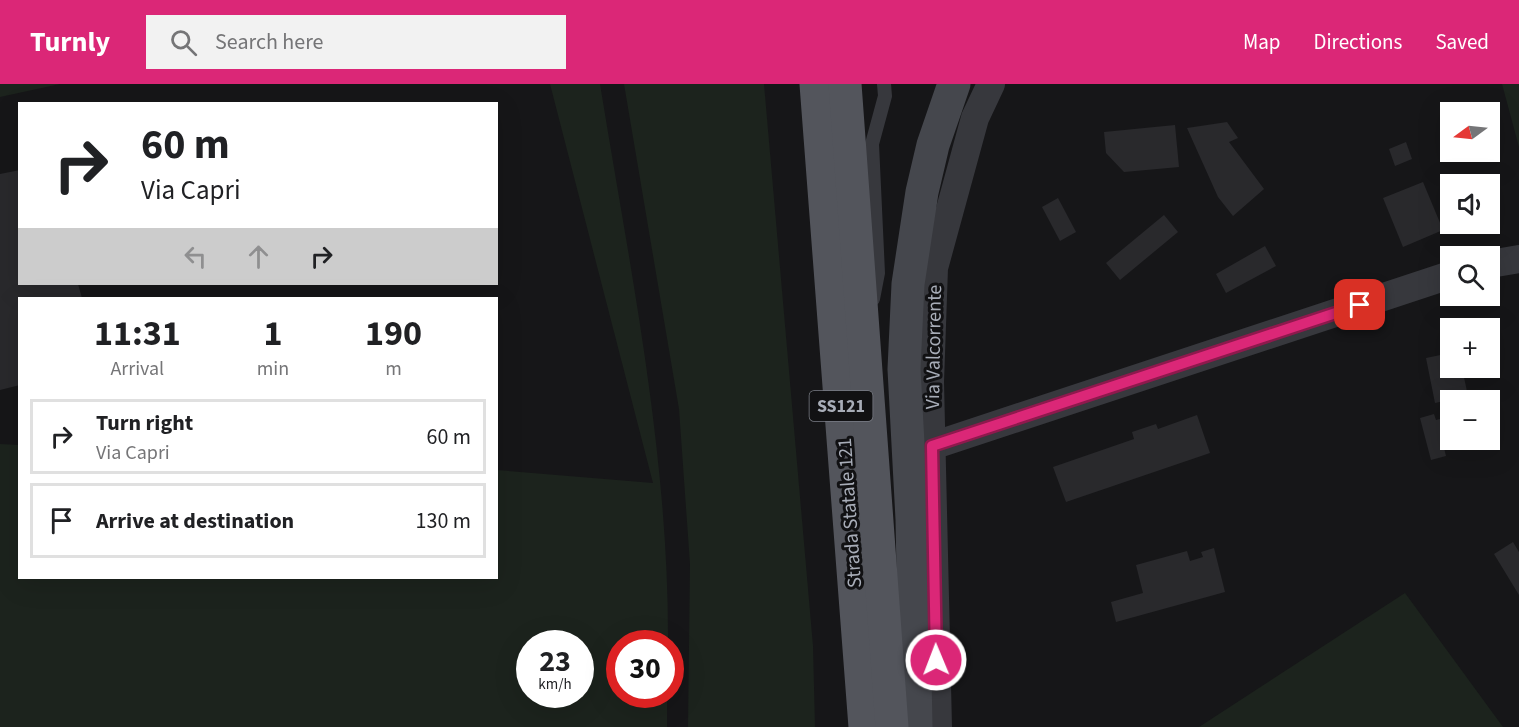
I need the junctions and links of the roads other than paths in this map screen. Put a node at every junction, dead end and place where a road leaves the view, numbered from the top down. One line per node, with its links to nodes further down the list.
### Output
1 (816, 84): 11 (main road, Strada Statale 121 / SS121)
2 (845, 84): 9 (main road, Strada Statale 121 / SS121)
3 (884, 84): 9 (lane)
4 (954, 84): 13 (main road)
5 (991, 84): 10 (street, Via Valcorrente)
6 (1519, 259): 7 (street)
7 (1500, 262)
8 (1440, 278): 10 (street)
9 (864, 342): 12 (main road, Strada Statale 121 / SS121)
10 (932, 446): 14 (street, Via Valcorrente)
11 (865, 727)
12 (892, 727)
13 (916, 727)
14 (938, 727)

